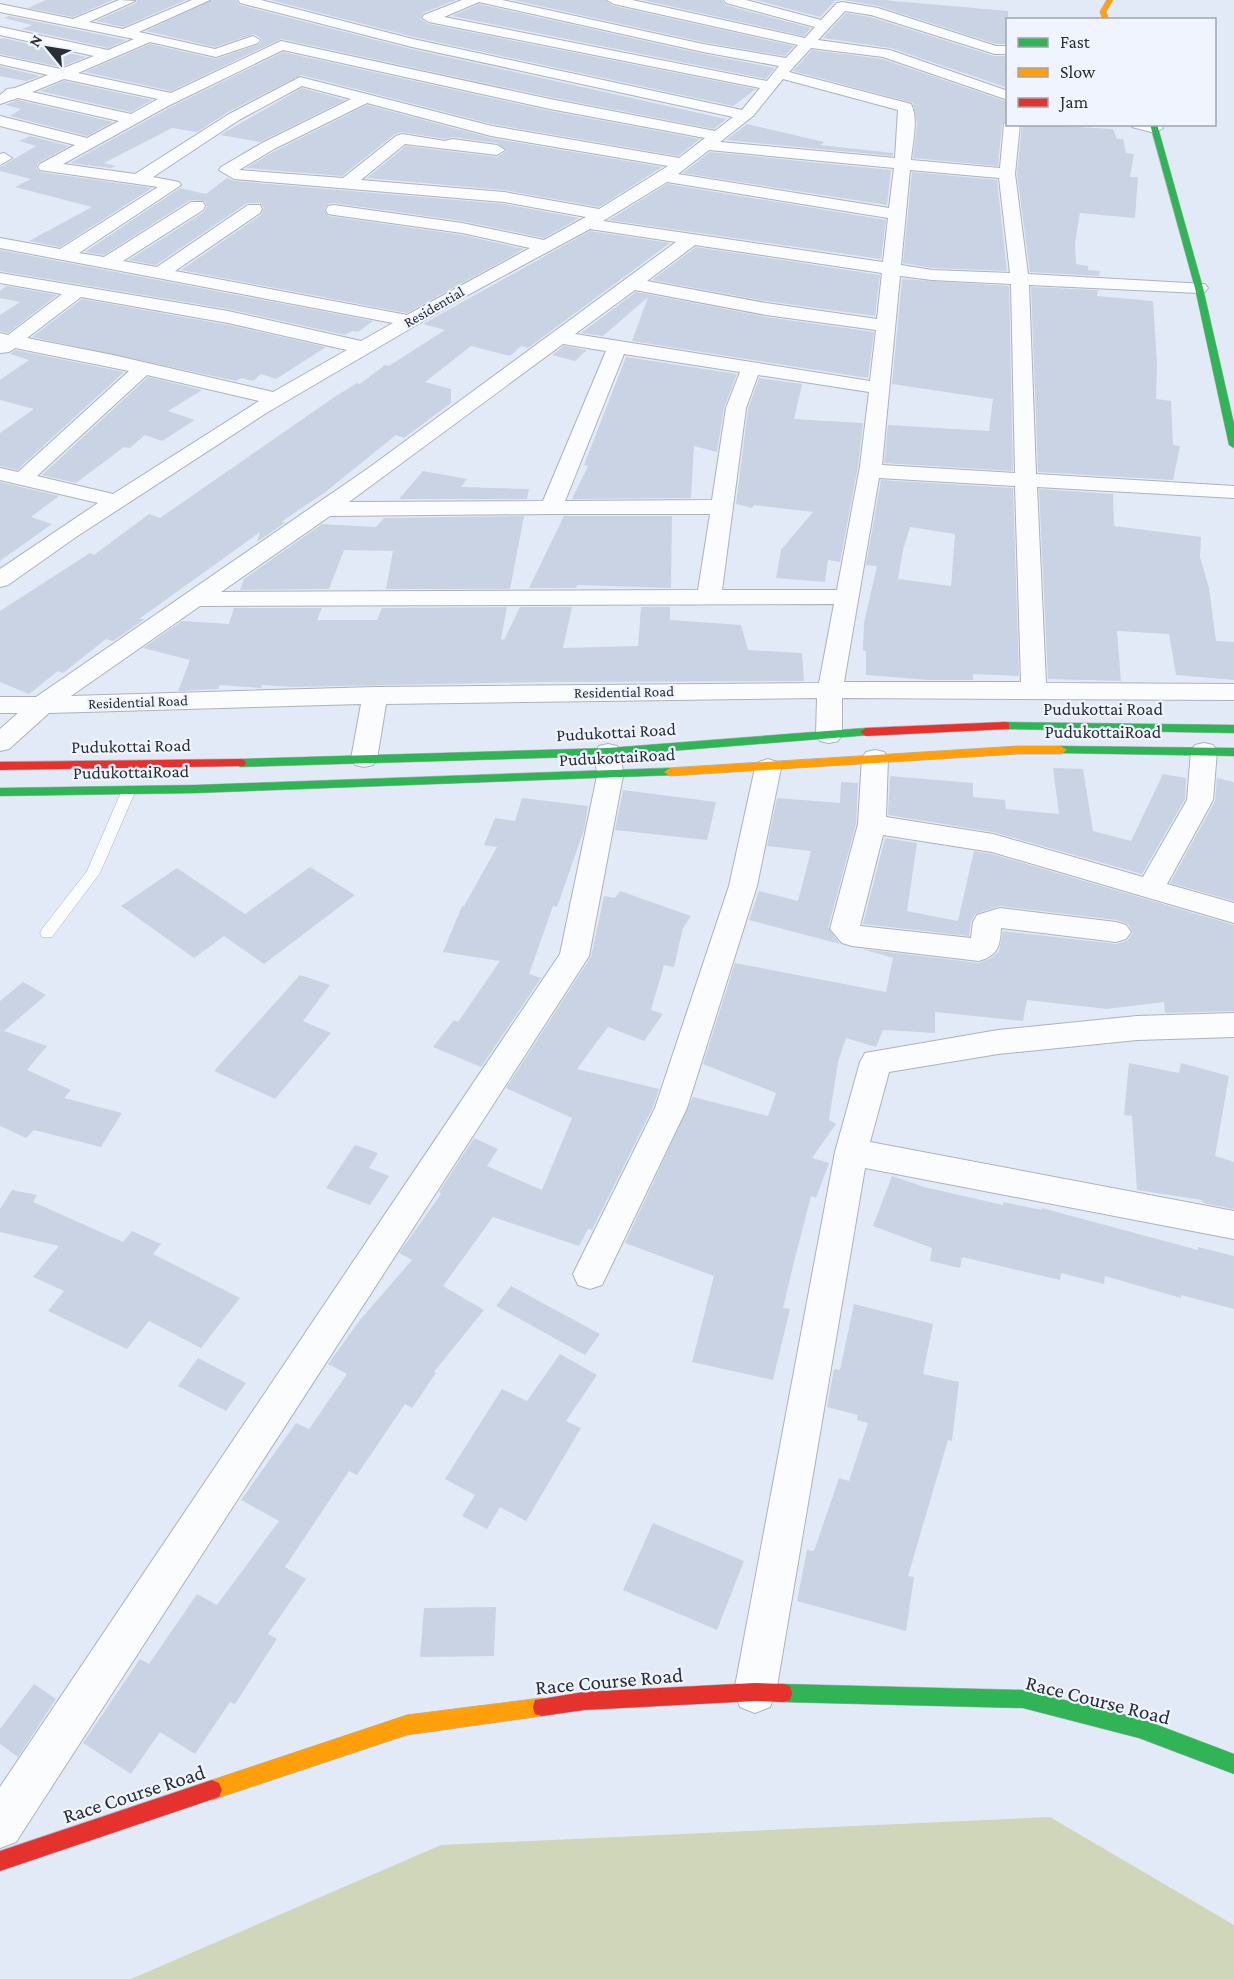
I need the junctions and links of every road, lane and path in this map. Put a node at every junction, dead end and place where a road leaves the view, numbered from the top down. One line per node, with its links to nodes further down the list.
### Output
1 (203, 0): 16 (street)
2 (245, 0): 19 (street)
3 (474, 0): 12 (street)
4 (484, 0): 28 (street)
5 (614, 0): 20 (street)
6 (731, 0): 14 (street)
7 (1110, 0): 11 (main road)
8 (94, 2): 9 (street)
9 (122, 3): 13 (street)
10 (0, 8): 13 (street)
11 (1105, 18)
12 (452, 22): 19 (street); 28 (street)
13 (74, 23): 16 (street)
14 (824, 25): 20 (street, Residential); 21 (street, Residential)
15 (0, 31): 23 (street)
16 (125, 33): 18 (street)
17 (261, 37): 22 (street)
18 (149, 38): 22 (street); 23 (street)
19 (412, 43): 39 (street)
20 (808, 43): 28 (street, Residential); 34 (street)
21 (1006, 50)
22 (216, 53): 25 (street)
23 (111, 55): 27 (street)
24 (0, 60): 27 (street)
25 (234, 67): 26 (street); 31 (street); 35 (street)
26 (256, 72)
27 (63, 74): 33 (street); 35 (street)
28 (780, 74): 39 (street, Residential); 50 (street)
29 (278, 76): 30 (street)
30 (300, 81): 36 (street); 53 (street)
31 (454, 83): 38 (street); 45 (street)
32 (0, 89): 33 (street)
33 (17, 93): 37 (street); 40 (street)
34 (1006, 95)
35 (172, 98): 40 (street)
36 (365, 98): 38 (street); 54 (street)
37 (0, 100)
38 (424, 105): 44 (street); 49 (street)
39 (745, 115): 45 (street, Residential)
40 (132, 119): 46 (street)
41 (0, 121): 46 (street)
42 (1012, 126): 51 (street)
43 (1154, 126): 73 (main road)
44 (402, 139): 47 (street); 54 (street)
45 (710, 141): 49 (street, Residential); 50 (street)
46 (88, 143): 53 (street)
47 (447, 146): 48 (street); 57 (street)
48 (510, 151)
49 (680, 163): 52 (street, Residential)
50 (902, 165): 51 (street); 61 (street)
51 (1007, 174): 71 (street)
52 (664, 177): 61 (street); 62 (street, Residential)
53 (138, 179): 55 (street)
54 (346, 184): 57 (street)
55 (173, 185): 56 (street); 66 (street)
56 (193, 186)
57 (405, 188): 62 (street)
58 (197, 206): 67 (street)
59 (254, 209): 69 (street)
60 (333, 210): 65 (street)
61 (897, 214): 68 (street)
62 (595, 220): 63 (street); 65 (street, Residential)
63 (692, 239): 68 (street); 72 (street, Residential Road)
64 (0, 243): 66 (street)
65 (547, 246): 75 (street, Residential)
66 (63, 255): 67 (street)
67 (106, 264): 69 (street)
68 (891, 269): 71 (street); 76 (street)
69 (160, 273): 75 (street)
70 (0, 278): 74 (street)
71 (1020, 279): 73 (street); 89 (street)
72 (633, 284): 76 (street); 77 (street, Residential Road)
73 (1200, 288): 85 (main road)
74 (76, 292): 78 (street); 80 (street)
75 (410, 321): 80 (street, Residential)
76 (885, 326): 83 (street)
77 (562, 338): 79 (street); 94 (street, Residential Road)
78 (4, 343): 81 (street)
79 (617, 347): 82 (street); 93 (street)
80 (365, 348): 84 (street, Residential)
81 (143, 368): 84 (street); 88 (street)
82 (750, 370): 83 (street); 92 (street)
83 (878, 388): 86 (street)
84 (276, 399): 91 (street, Residential)
85 (1234, 445)
86 (870, 471): 89 (street); 96 (street)
87 (0, 474): 88 (street)
88 (22, 479): 91 (street)
89 (1027, 480): 90 (street); 100 (street)
90 (1234, 492)
91 (116, 501): 95 (street, Residential)
92 (722, 507): 93 (street); 97 (street)
93 (551, 508): 94 (street)
94 (326, 509): 98 (street, Residential Road)
95 (0, 580)
96 (847, 597): 97 (street); 99 (street)
97 (709, 598): 98 (street)
98 (196, 599): 104 (street, Residential Road)
99 (830, 689): 100 (street, Residential Road); 102 (street, Residential Road); 106 (street)
100 (1034, 689): 101 (street, Residential Road)
101 (1234, 692)
102 (375, 695): 104 (street, Residential Road); 111 (street)
103 (0, 705): 104 (street)
104 (42, 705): 107 (street)
105 (1234, 729): 106 (main road, Pudukottai Road)
106 (830, 735): 112 (main road, Pudukottai Road)
107 (0, 742)
108 (1204, 751): 109 (main road, PudukottaiRoad); 110 (main road, PudukottaiRoad); 118 (street)
109 (1234, 752)
110 (875, 758): 114 (main road, PudukottaiRoad); 117 (street)
111 (364, 759): 112 (main road, Pudukottai Road); 113 (main road, Pudukottai Road)
112 (609, 764): 114 (main road, PudukottaiRoad); 115 (main road, PudukottaiRoad); 128 (street)
113 (0, 766)
114 (768, 768): 125 (street)
115 (129, 790): 116 (main road, PudukottaiRoad); 121 (lane)
116 (0, 792)
117 (872, 824): 118 (street); 120 (street)
118 (1150, 889): 119 (street)
119 (1234, 913)
120 (1116, 932)
121 (47, 933)
122 (1234, 1025): 123 (street)
123 (852, 1152): 124 (street); 126 (street)
124 (1234, 1225)
125 (590, 1274)
126 (755, 1692): 127 (main road, Race Course Road); 129 (main road, Race Course Road)
127 (1234, 1764)
128 (0, 1826)
129 (0, 1861)

